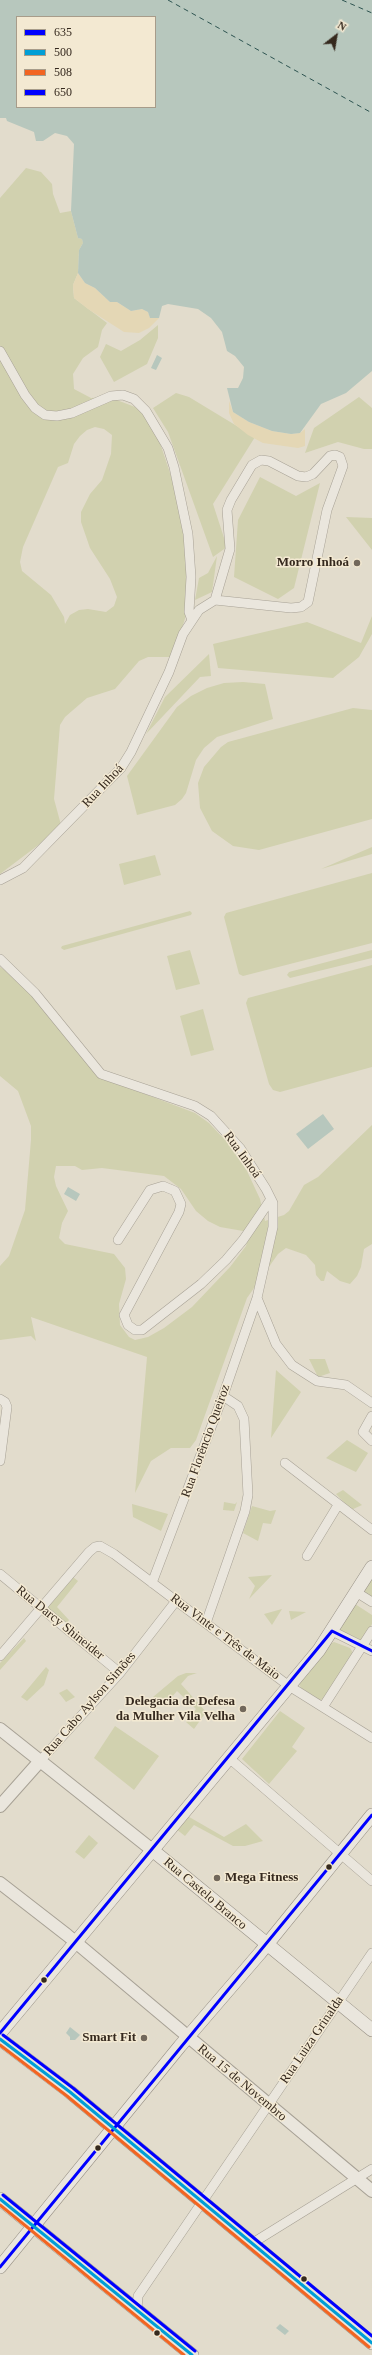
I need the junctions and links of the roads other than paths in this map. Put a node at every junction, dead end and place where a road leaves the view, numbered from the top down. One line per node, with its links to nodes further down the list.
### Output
1 (0, 351): 3 (street)
2 (215, 600): 2 (street); 3 (street, Rua Inhoá)
3 (192, 620): 4 (street, Rua Inhoá)
4 (0, 880)
5 (0, 959): 6 (street, Rua Inhoá)
6 (271, 1199): 7 (street); 8 (street, Rua Inhoá)
7 (118, 1240)
8 (257, 1298): 9 (street, Rua Florêncio Queiroz); 11 (street)
9 (223, 1396): 21 (street, Rua Florêncio Queiroz); 26 (street)
10 (1, 1399): 14 (street)
11 (372, 1403)
12 (372, 1416): 13 (street)
13 (372, 1441)
14 (0, 1461)
15 (285, 1463): 16 (street)
16 (338, 1505): 17 (street); 18 (street)
17 (372, 1530)
18 (307, 1556)
19 (372, 1567): 22 (main road)
20 (0, 1574): 25 (street, Rua Darcy Shineider)
21 (152, 1583): 23 (street, Rua Vinte e Três de Maio); 25 (street, Rua Vinte e Três de Maio)
22 (356, 1592): 24 (street); 27 (main road)
23 (176, 1601): 26 (street, Rua Vinte e Três de Maio); 32 (street, Rua Cabo Aylson Simões)
24 (372, 1602)
25 (42, 1609): 31 (street); 32 (street, Rua Darcy Shineider)
26 (206, 1623): 33 (street, Rua Vinte e Três de Maio)
27 (332, 1631): 29 (street); 33 (main road)
28 (372, 1631): 29 (street)
29 (362, 1647): 30 (street); 34 (street)
30 (372, 1652)
31 (0, 1656)
32 (120, 1672): 38 (street, Rua Cabo Aylson Simões)
33 (289, 1686): 34 (street, Rua Vinte e Três de Maio); 37 (main road)
34 (323, 1707): 36 (street, Rua Vinte e Três de Maio)
35 (0, 1729): 38 (street, Rua Castelo Branco)
36 (372, 1738)
37 (229, 1758): 41 (main road); 42 (street)
38 (40, 1761): 39 (street, Rua Cabo Aylson Simões); 41 (street, Rua Castelo Branco)
39 (0, 1806)
40 (372, 1815): 42 (main road)
41 (151, 1849): 45 (main road); 46 (main road, Rua Castelo Branco)
42 (339, 1854): 43 (street); 46 (main road)
43 (372, 1881)
44 (0, 1884): 45 (street, Rua 15 de Novembro)
45 (75, 1942): 50 (main road); 52 (street, Rua 15 de Novembro)
46 (267, 1945): 48 (main road, Rua Castelo Branco); 52 (main road)
47 (372, 1953): 48 (street, Rua Luiza Grinalda)
48 (337, 2002): 49 (main road, Rua Castelo Branco); 53 (street, Rua Luiza Grinalda)
49 (372, 2030)
50 (0, 2033)
51 (0, 2038): 54 (main road)
52 (187, 2038): 53 (street, Rua 15 de Novembro); 54 (main road)
53 (268, 2105): 56 (street, Rua 15 de Novembro); 59 (street, Rua Luiza Grinalda)
54 (114, 2128): 59 (main road); 60 (main road)
55 (372, 2169): 56 (street)
56 (358, 2179): 57 (street, Rua 15 de Novembro); 61 (street)
57 (372, 2191)
58 (0, 2199): 60 (main road)
59 (202, 2202): 61 (main road); 63 (street, Rua Luiza Grinalda)
60 (34, 2226): 62 (main road); 63 (main road)
61 (251, 2244): 64 (main road)
62 (0, 2267)
63 (137, 2309): 65 (main road)
64 (372, 2343)
65 (192, 2355)

